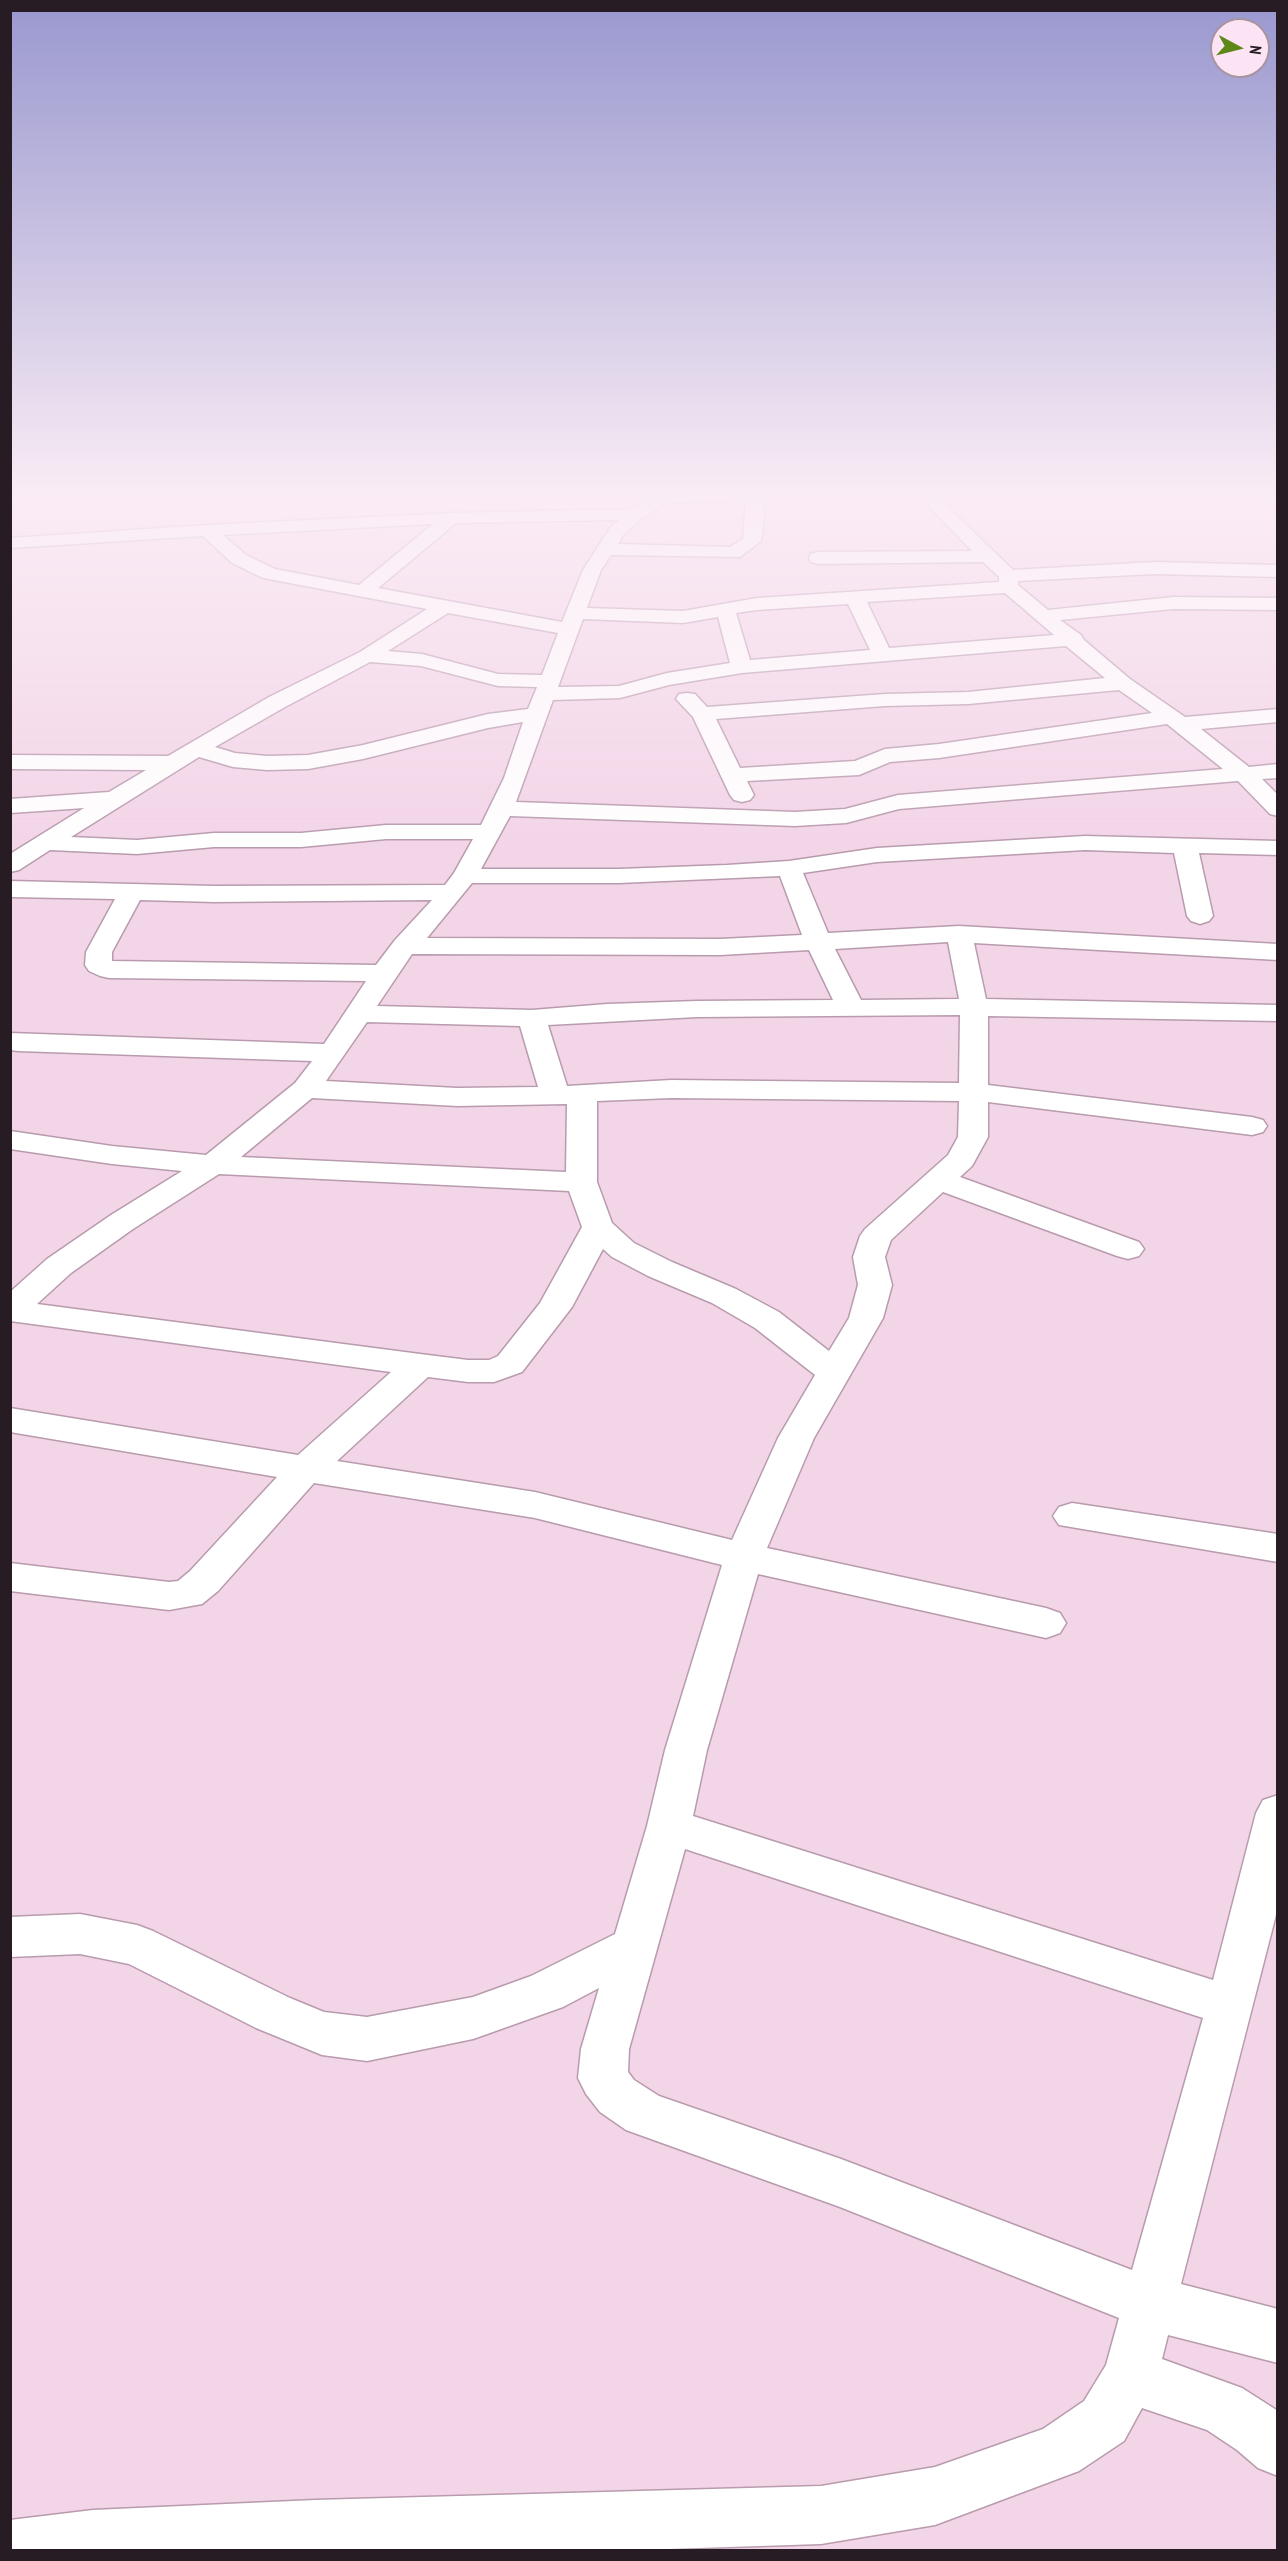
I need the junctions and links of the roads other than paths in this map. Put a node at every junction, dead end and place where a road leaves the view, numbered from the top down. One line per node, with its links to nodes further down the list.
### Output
1 (726, 611): 14 (street)
2 (436, 612): 13 (street)
3 (485, 612): 10 (street)
4 (576, 612): 10 (street)
5 (721, 612): 10 (street)
6 (862, 612): 12 (street)
7 (1039, 612): 9 (street)
8 (1088, 612): 9 (street)
9 (1043, 616): 11 (street)
10 (572, 621): 17 (street)
11 (1074, 639): 12 (street); 16 (street)
12 (882, 655): 14 (street)
13 (366, 656): 17 (street); 22 (street)
14 (742, 667): 15 (street)
15 (667, 679): 17 (street); 18 (street)
16 (1123, 683): 20 (street); 21 (street)
17 (544, 696): 22 (street); 30 (street)
18 (702, 714): 20 (street); 26 (street)
19 (1278, 715): 21 (street)
20 (983, 720): 21 (street); 26 (street)
21 (1177, 720): 27 (street)
22 (196, 749): 24 (street)
23 (10, 762): 24 (street)
24 (172, 763): 28 (street)
25 (1278, 771): 27 (street)
26 (731, 774): 32 (street)
27 (1244, 774): 31 (street); 32 (street)
28 (115, 799): 29 (street); 34 (street)
29 (10, 806)
30 (502, 809): 32 (street); 33 (street)
31 (1278, 809)
32 (754, 819)
33 (489, 832): 34 (street); 39 (street)
34 (46, 843): 37 (street)
35 (1185, 847): 36 (street); 38 (street); 42 (street)
36 (1278, 848)
37 (10, 865)
38 (789, 868): 39 (street); 44 (street)
39 (459, 884): 41 (street); 45 (street)
40 (10, 889): 41 (street)
41 (132, 892): 47 (street)
42 (1200, 916)
43 (959, 934): 44 (street); 46 (street); 48 (street)
44 (818, 940): 45 (street); 49 (street)
45 (404, 946): 47 (street)
46 (1278, 952)
47 (384, 973): 51 (street)
48 (974, 1007): 49 (street); 50 (street); 56 (street)
49 (850, 1008): 52 (street)
50 (1278, 1012)
51 (359, 1014): 52 (street); 54 (street)
52 (532, 1018): 57 (street)
53 (10, 1041): 54 (street)
54 (333, 1053): 55 (street)
55 (305, 1089): 57 (street); 60 (street)
56 (974, 1092): 57 (street); 58 (street); 61 (street)
57 (568, 1096): 62 (street)
58 (1252, 1126)
59 (10, 1140): 60 (street)
60 (213, 1165): 62 (street); 65 (street)
61 (939, 1180): 64 (street); 67 (street)
62 (581, 1182): 63 (street)
63 (598, 1227): 66 (street); 67 (street)
64 (1128, 1249)
65 (11, 1311): 66 (street)
66 (420, 1365): 69 (street)
67 (835, 1373): 72 (street)
68 (10, 1419): 69 (street)
69 (304, 1470): 72 (street); 73 (street)
70 (1072, 1516): 71 (street)
71 (1278, 1548)
72 (744, 1557): 74 (street); 76 (street)
73 (10, 1577)
74 (1047, 1623)
75 (1278, 1813): 79 (street)
76 (669, 1826): 78 (street); 79 (street)
77 (10, 1937): 78 (street)
78 (634, 1947): 80 (street)
79 (1230, 2006): 80 (street)
80 (1149, 2303): 81 (street); 82 (street)
81 (1278, 2336)
82 (1130, 2376): 83 (street); 84 (street)
83 (1278, 2448)
84 (10, 2549)

